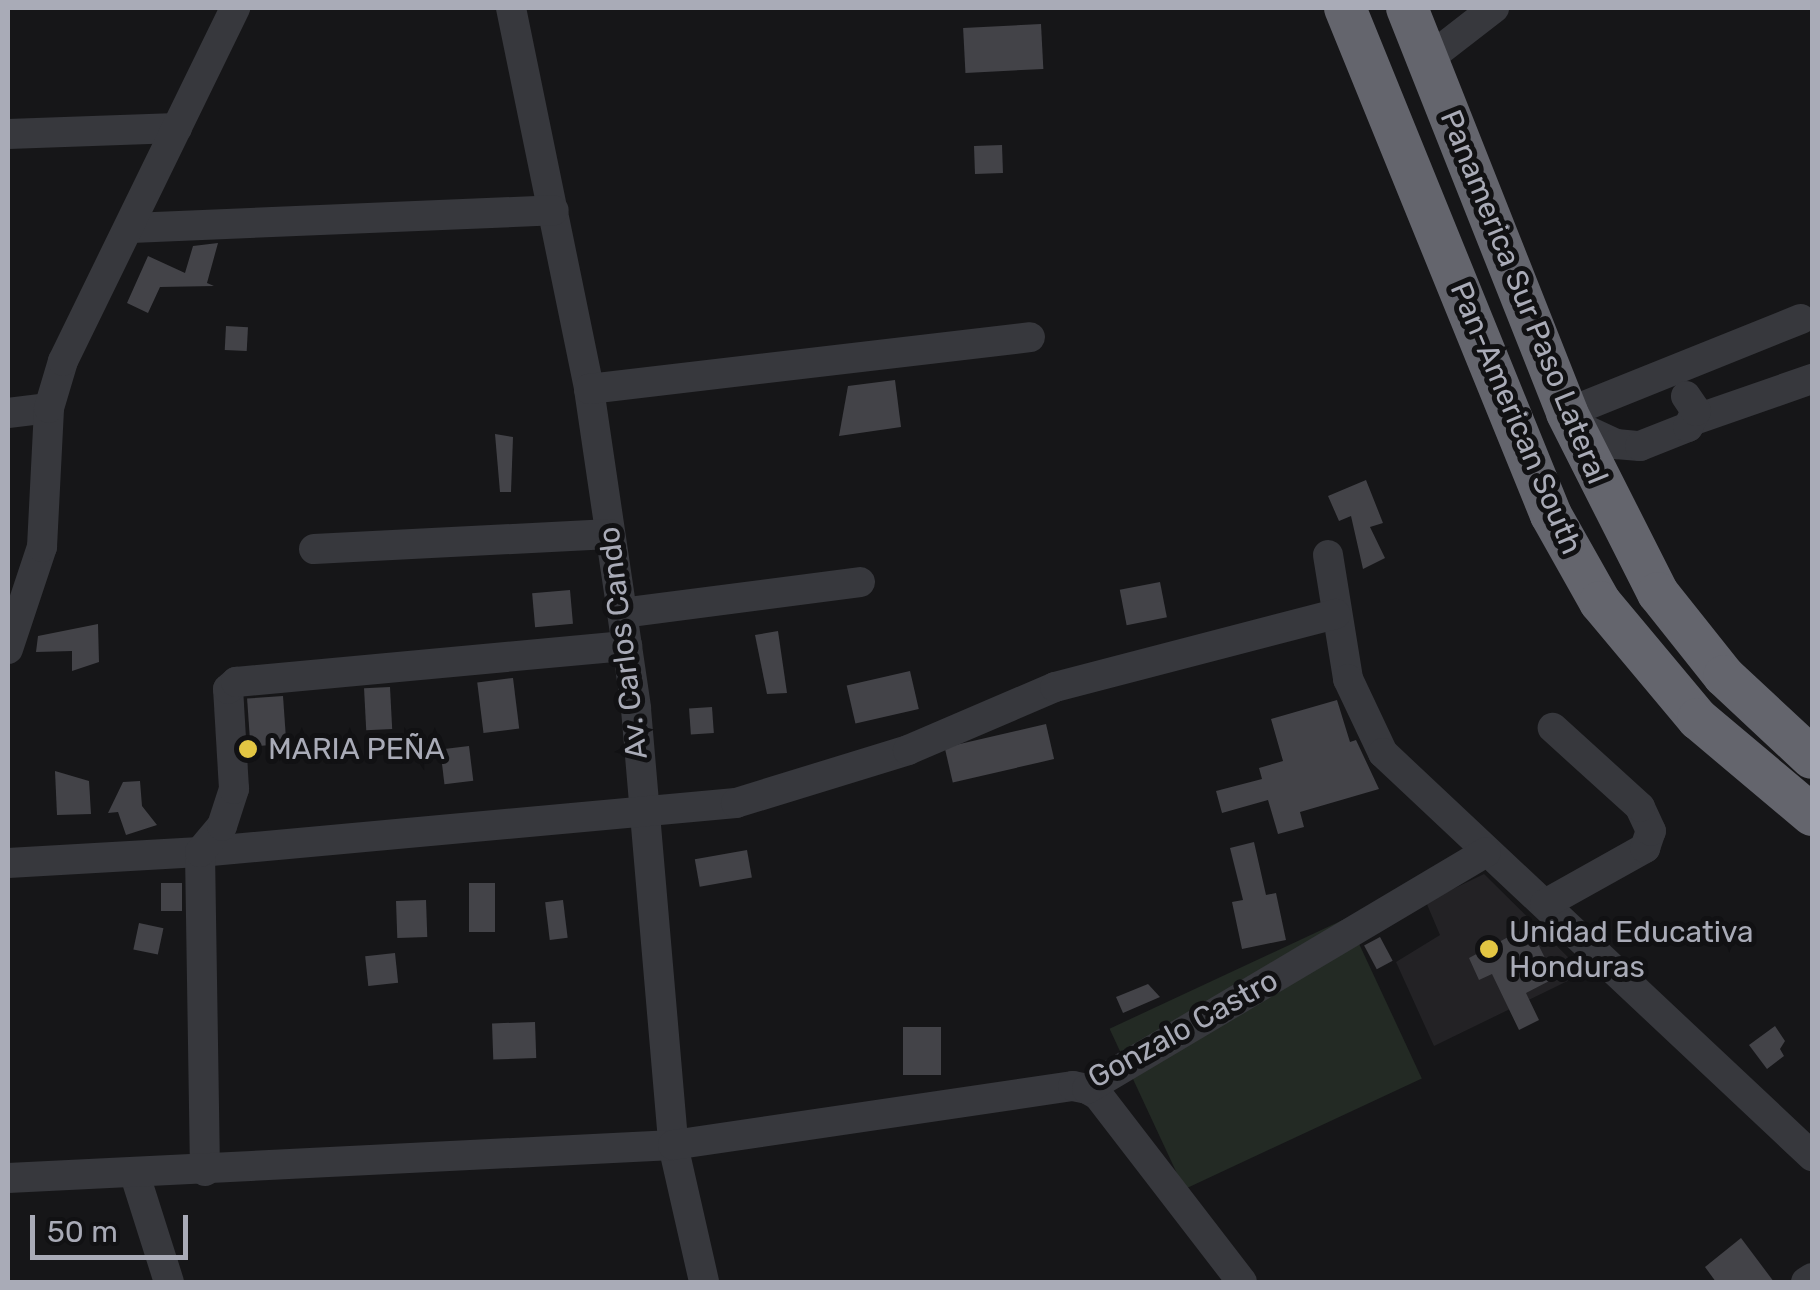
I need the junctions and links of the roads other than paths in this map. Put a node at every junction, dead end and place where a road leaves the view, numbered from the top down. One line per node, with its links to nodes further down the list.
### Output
1 (235, 8): 7 (street)
2 (511, 8): 9 (street, Av. Carlos Cando)
3 (1345, 8): 29 (highway, Pan-American South)
4 (1407, 8): 6 (highway, Panamerica Sur Paso Lateral)
5 (1494, 8): 6 (street)
6 (1428, 60): 17 (highway, Panamerica Sur Paso Lateral)
7 (177, 128): 8 (street); 10 (street)
8 (8, 134)
9 (554, 210): 10 (street); 14 (street, Av. Carlos Cando)
10 (131, 228): 15 (street)
11 (1801, 320): 17 (street)
12 (1030, 336): 14 (street)
13 (1812, 379): 17 (street)
14 (590, 389): 18 (street, Av. Carlos Cando)
15 (49, 408): 16 (street); 25 (street)
16 (8, 413)
17 (1569, 418): 27 (highway, Panamerica Sur Paso Lateral)
18 (610, 534): 19 (street); 22 (street, Av. Carlos Cando)
19 (314, 548)
20 (1328, 556): 23 (street)
21 (860, 582): 22 (street)
22 (622, 613): 24 (street, Av. Carlos Cando)
23 (1336, 614): 28 (street); 31 (street)
24 (627, 646): 28 (street, Av. Carlos Cando); 30 (street)
25 (8, 649)
26 (1552, 728): 33 (street)
27 (1812, 758)
28 (640, 815): 30 (street); 35 (street, Av. Carlos Cando)
29 (1812, 815)
30 (200, 852): 32 (street); 37 (street)
31 (1486, 852): 33 (street); 34 (street, Gonzalo Castro)
32 (8, 863)
33 (1544, 904): 36 (street)
34 (1087, 1089): 35 (street, Gonzalo Castro); 43 (street)
35 (672, 1145): 37 (street, Gonzalo Castro); 42 (street, Av. Carlos Cando)
36 (1812, 1156)
37 (205, 1172): 38 (street, Gonzalo Castro)
38 (135, 1175): 39 (street, Gonzalo Castro); 41 (street)
39 (8, 1178)
40 (1812, 1278): 44 (street)
41 (169, 1282)
42 (704, 1282)
43 (1242, 1282)
44 (1806, 1282)

